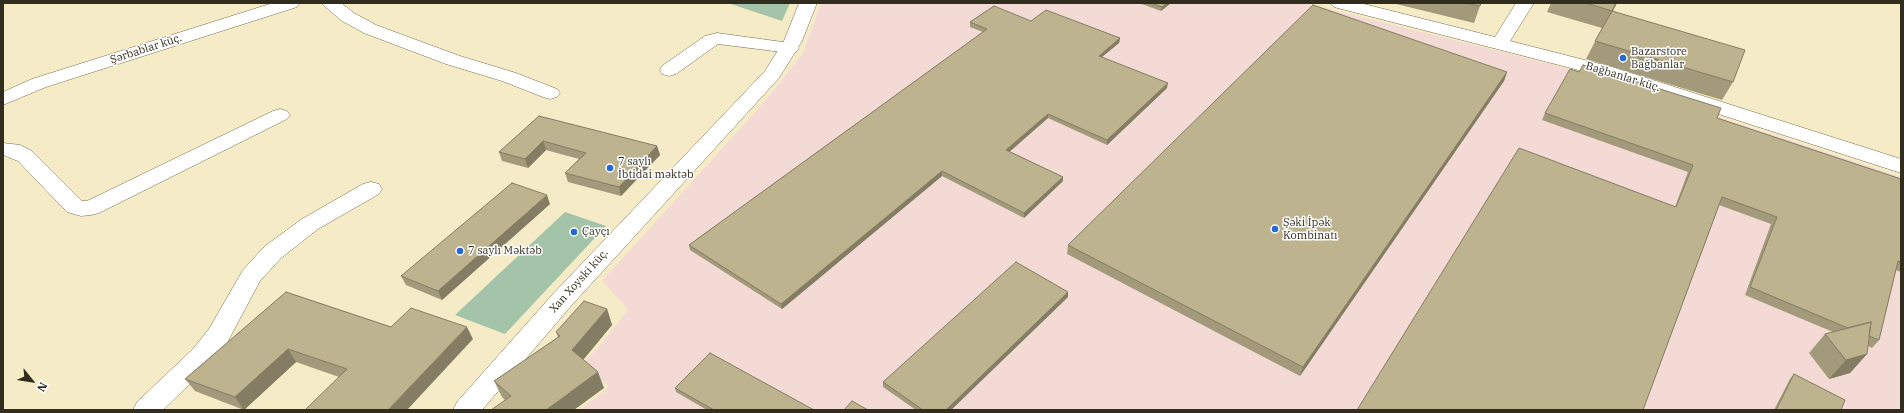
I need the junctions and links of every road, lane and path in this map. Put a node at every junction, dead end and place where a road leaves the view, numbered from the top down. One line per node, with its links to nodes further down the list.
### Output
1 (291, 3): 10 (street, Şərbablar küç.)
2 (330, 3): 9 (street)
3 (808, 3): 7 (street, Xan Xoyski küç.)
4 (1340, 3): 6 (street, Bağbanlar küç.)
5 (1525, 3): 6 (street)
6 (1500, 43): 13 (street, Bağbanlar küç.)
7 (790, 48): 8 (street); 16 (street, Xan Xoyski küç.)
8 (669, 70)
9 (550, 93)
10 (4, 96)
11 (280, 115): 12 (street)
12 (3, 149)
13 (1901, 166)
14 (371, 188): 15 (street)
15 (146, 410)
16 (466, 410)

